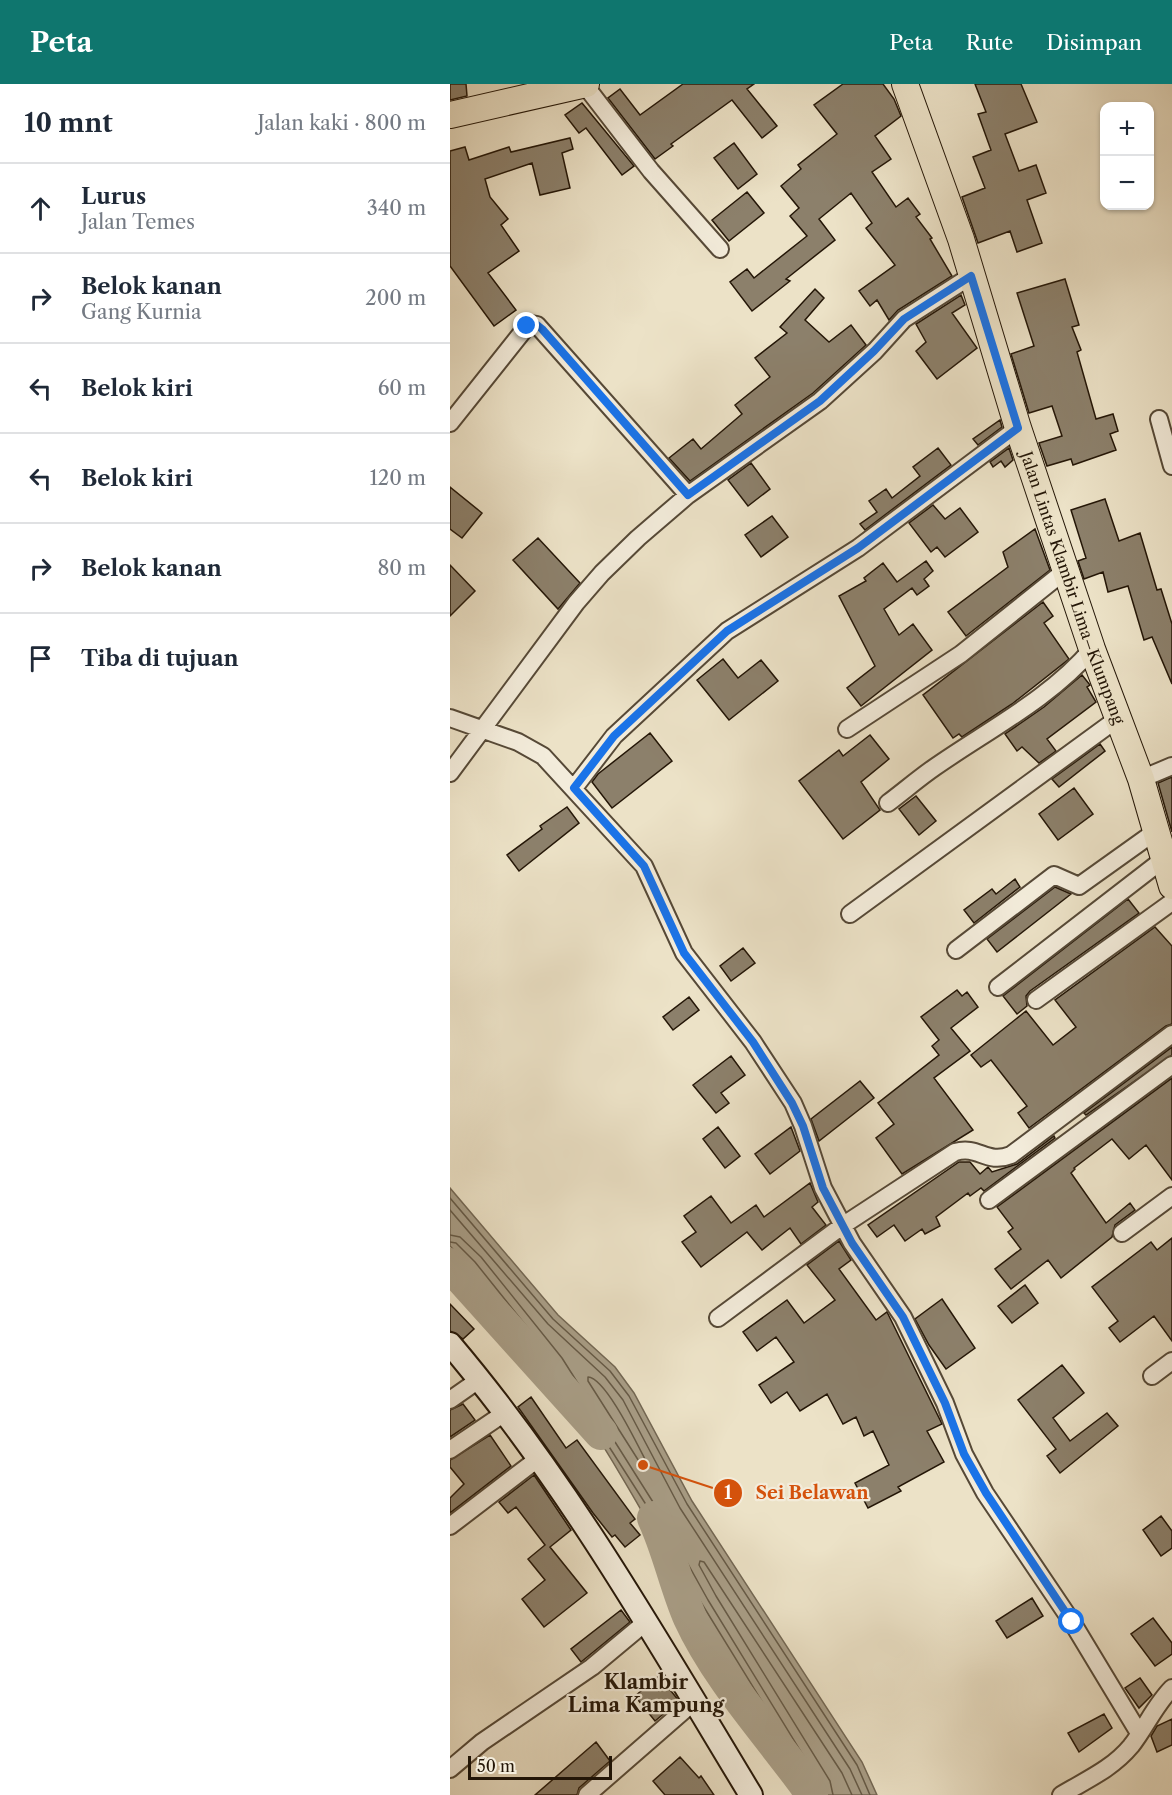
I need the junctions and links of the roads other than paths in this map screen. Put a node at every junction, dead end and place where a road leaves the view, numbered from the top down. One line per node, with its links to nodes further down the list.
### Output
1 (585, 84): 3 (main road); 4 (street)
2 (905, 84): 5 (main road, Jalan Lintas Klambir Lima–Klumpang)
3 (450, 114)
4 (720, 249)
5 (971, 276): 8 (main road, Jalan Lintas Klambir Lima–Klumpang); 10 (street)
6 (1159, 419): 9 (street)
7 (450, 423): 10 (street)
8 (1018, 428): 11 (main road, Jalan Lintas Klambir Lima–Klumpang); 20 (street)
9 (1172, 466)
10 (688, 495): 15 (street)
11 (1066, 570): 12 (main road, Jalan Lintas Klambir Lima–Klumpang); 16 (street)
12 (1092, 649): 14 (main road, Jalan Lintas Klambir Lima–Klumpang); 21 (street)
13 (450, 718): 15 (street)
14 (1117, 719): 19 (main road, Jalan Lintas Klambir Lima–Klumpang); 26 (street)
15 (482, 729): 18 (street); 20 (street)
16 (847, 729)
17 (1172, 766): 19 (street)
18 (450, 772)
19 (1142, 779): 22 (main road, Jalan Lintas Klambir Lima–Klumpang)
20 (574, 788): 34 (street)
21 (888, 803)
22 (1156, 831): 23 (main road, Jalan Lintas Klambir Lima–Klumpang); 27 (street)
23 (1165, 858): 24 (main road, Jalan Lintas Klambir Lima–Klumpang); 28 (street)
24 (1172, 886)
25 (1172, 902): 29 (street)
26 (850, 914)
27 (956, 950)
28 (998, 987)
29 (1036, 1000)
30 (1172, 1034): 34 (street)
31 (1172, 1065): 33 (street)
32 (1172, 1196): 35 (street)
33 (988, 1200)
34 (842, 1226): 36 (street); 49 (street)
35 (1122, 1233)
36 (718, 1318)
37 (450, 1344): 40 (street)
38 (1172, 1361): 39 (street)
39 (1152, 1376)
40 (480, 1379): 41 (street); 42 (street)
41 (450, 1400)
42 (506, 1412): 43 (street); 44 (street)
43 (450, 1450)
44 (539, 1458): 45 (street); 46 (street)
45 (450, 1526)
46 (645, 1622): 48 (street); 50 (street)
47 (1172, 1688): 49 (street)
48 (696, 1700): 51 (street); 52 (street)
49 (1139, 1733): 53 (street)
50 (450, 1769)
51 (587, 1795)
52 (751, 1795)
53 (1061, 1795)

